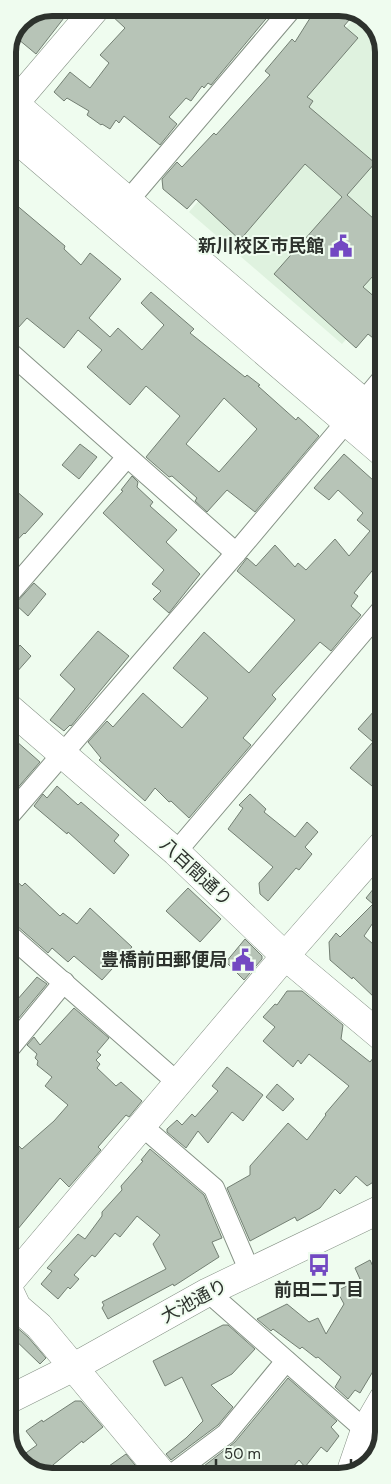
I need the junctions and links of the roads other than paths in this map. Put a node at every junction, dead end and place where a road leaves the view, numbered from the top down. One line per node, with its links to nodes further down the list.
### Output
1 (89, 16): 3 (street)
2 (285, 16): 6 (street)
3 (16, 96)
4 (16, 105): 6 (street)
5 (16, 138): 9 (street)
6 (127, 202): 9 (street)
7 (16, 358): 11 (street)
8 (375, 393): 9 (street)
9 (364, 414): 10 (street); 12 (street)
10 (375, 437)
11 (127, 457): 12 (street); 13 (street)
12 (236, 553): 16 (street)
13 (16, 587)
14 (375, 617): 18 (street)
15 (16, 714): 16 (street, 八百間通り)
16 (62, 753): 17 (street); 18 (street, 八百間通り)
17 (16, 808)
18 (176, 852): 21 (street, 八百間通り)
19 (375, 853): 21 (street)
20 (16, 941): 22 (street)
21 (285, 956): 23 (street, 八百間通り); 25 (street)
22 (64, 982): 24 (street); 25 (street)
23 (375, 1031)
24 (16, 1040)
25 (178, 1083): 26 (street)
26 (142, 1126): 28 (street); 29 (street)
27 (375, 1212): 28 (street, 大池通り)
28 (250, 1272): 30 (street, 大池通り)
29 (16, 1275)
30 (208, 1292): 32 (street); 33 (street, 大池通り)
31 (16, 1305): 33 (street)
32 (286, 1361): 35 (street); 38 (street)
33 (74, 1368): 34 (street, 大池通り); 37 (street)
34 (16, 1396)
35 (372, 1436): 36 (street)
36 (356, 1463)
37 (157, 1468)
38 (181, 1468)

